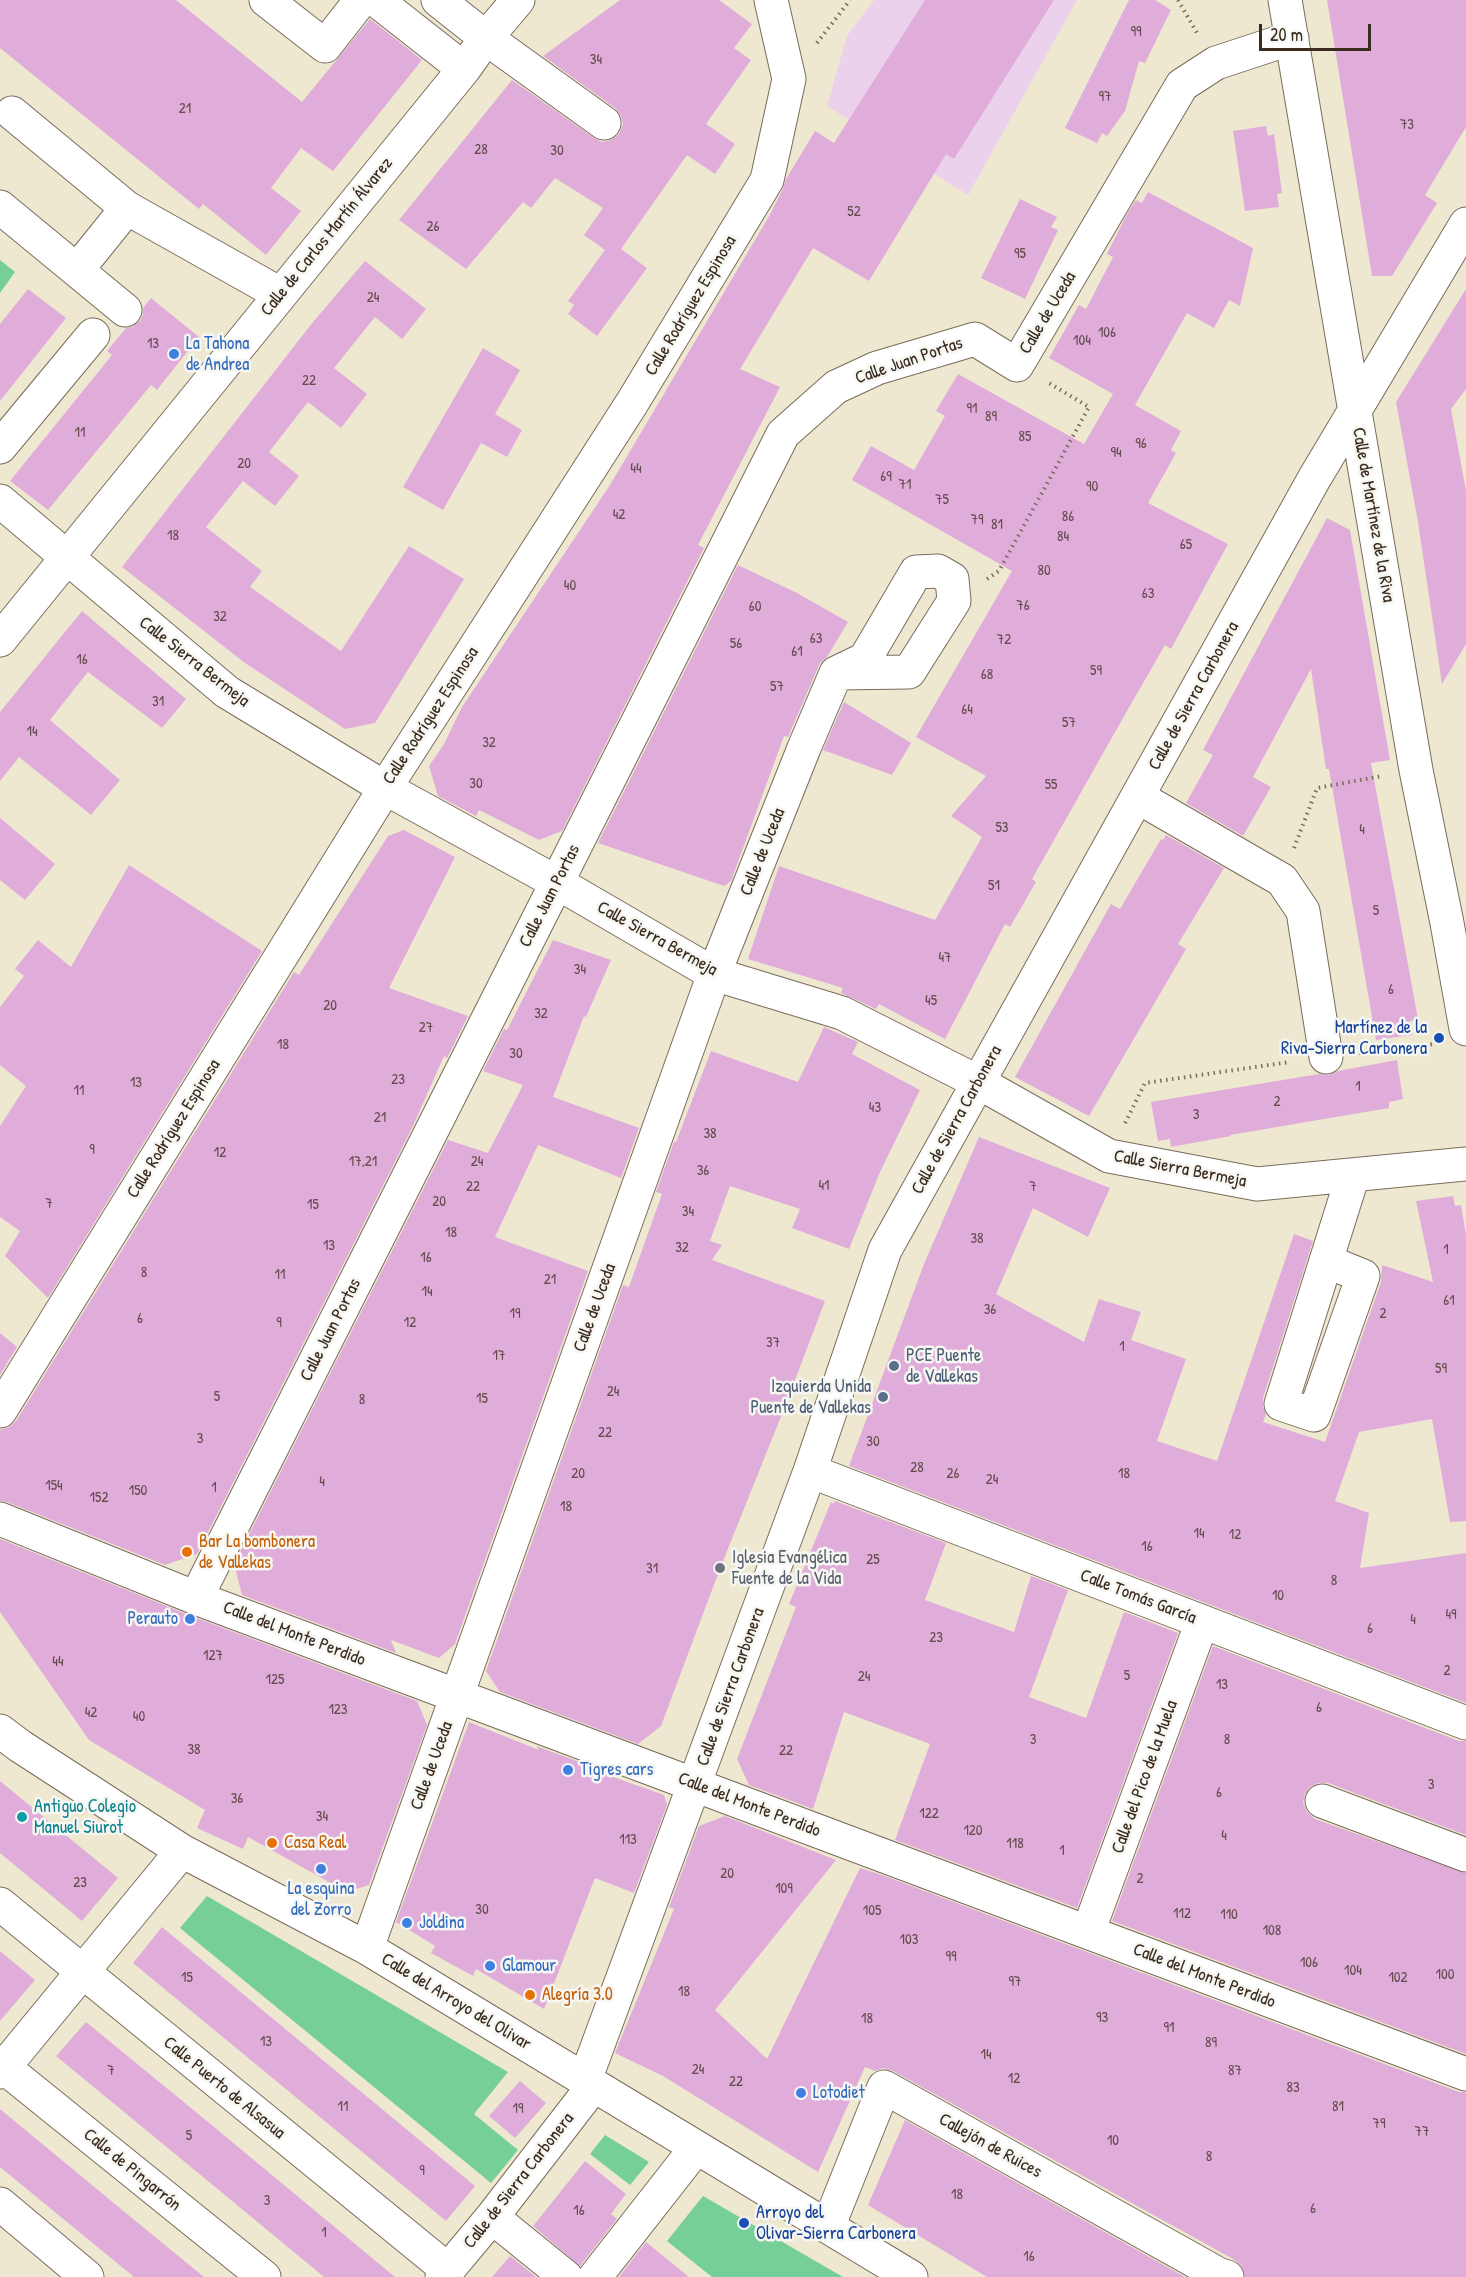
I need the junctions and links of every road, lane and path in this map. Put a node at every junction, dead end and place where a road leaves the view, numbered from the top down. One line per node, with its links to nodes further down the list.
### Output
1 (266, 0): 2 (street)
2 (361, 0)
3 (376, 0): 12 (street)
4 (438, 0): 9 (street)
5 (518, 0): 9 (street, Calle de Carlos Martín Álvarez)
6 (771, 0): 31 (street, Calle Rodríguez Espinosa)
7 (1178, 0): 11 (path)
8 (1285, 0): 10 (street, Calle de Martínez de la Riva)
9 (486, 38): 12 (street, Calle de Carlos Martín Álvarez); 14 (street)
10 (1292, 38): 22 (street, Calle de Uceda); 23 (street, Calle de Martínez de la Riva)
11 (1201, 39)
12 (465, 69): 19 (street, Calle de Carlos Martín Álvarez)
13 (12, 113): 16 (street)
14 (604, 123)
15 (0, 207): 18 (street)
16 (127, 208): 18 (street); 19 (street)
17 (1466, 224): 23 (street, Calle de Sierra Carbonera)
18 (76, 270): 20 (street)
19 (280, 294): 26 (street, Calle de Carlos Martín Álvarez)
20 (125, 310)
21 (93, 335): 24 (street)
22 (1017, 365): 27 (path, Calle de Uceda); 34 (street, Calle Juan Portas)
23 (1354, 408): 30 (street, Calle de Martínez de la Riva); 32 (street, Calle de Sierra Carbonera)
24 (0, 447)
25 (0, 501): 26 (street, Calle Sierra Bermeja)
26 (67, 559): 28 (street, Calle de Carlos Martín Álvarez); 31 (street, Calle Sierra Bermeja)
27 (954, 601): 29 (street); 29 (street)
28 (0, 640)
29 (836, 673): 37 (street, Calle de Uceda)
30 (1416, 770): 33 (path); 36 (street, Calle de Martínez de la Riva)
31 (385, 788): 34 (street, Calle Sierra Bermeja); 45 (street, Calle Rodríguez Espinosa)
32 (1138, 797): 33 (street); 40 (street, Calle de Sierra Carbonera)
33 (1282, 880): 39 (street)
34 (556, 882): 37 (street, Calle Sierra Bermeja); 48 (street, Calle Juan Portas)
35 (1466, 890): 36 (street)
36 (1448, 923): 38 (street, Calle de Martínez de la Riva)
37 (714, 974): 40 (street, Calle Sierra Bermeja); 50 (street, Calle de Uceda)
38 (1454, 1036): 39 (path)
39 (1326, 1057): 41 (path)
40 (978, 1082): 41 (street, Calle Sierra Bermeja); 46 (street, Calle de Sierra Carbonera)
41 (1109, 1156): 43 (street, Calle Sierra Bermeja)
42 (1466, 1164): 43 (street, Calle Sierra Bermeja)
43 (1353, 1175): 44 (street)
44 (1326, 1261)
45 (0, 1411)
46 (810, 1471): 49 (street, Calle Tomás García); 53 (street, Calle de Sierra Carbonera)
47 (0, 1519): 48 (street, Calle del Monte Perdido)
48 (196, 1598): 50 (street, Calle del Monte Perdido)
49 (1202, 1622): 51 (street, Calle Tomás García); 58 (street, Calle del Pico de la Muela)
50 (458, 1696): 53 (street, Calle del Monte Perdido); 59 (street, Calle de Uceda)
51 (1466, 1723)
52 (0, 1731): 55 (street, Calle del Arroyo del Olivar)
53 (695, 1785): 58 (street, Calle del Monte Perdido); 63 (street, Calle de Sierra Carbonera)
54 (1322, 1801): 56 (street)
55 (182, 1851): 59 (street, Calle del Arroyo del Olivar); 60 (street)
56 (1466, 1855)
57 (0, 1904): 60 (street, Calle Puerto de Alsasua)
58 (1088, 1932): 62 (street, Calle del Monte Perdido)
59 (367, 1948): 63 (street, Calle del Arroyo del Olivar)
60 (83, 1973): 61 (street); 69 (street, Calle Puerto de Alsasua)
61 (1, 2068): 72 (street, Calle de Pingarrón)
62 (1466, 2074)
63 (589, 2082): 64 (street, Calle del Arroyo del Olivar); 66 (street, Calle de Sierra Carbonera)
64 (696, 2148): 67 (street, Calle del Arroyo del Olivar); 74 (street)
65 (0, 2204): 71 (street)
66 (492, 2217): 69 (street, Calle de Sierra Carbonera); 73 (street)
67 (828, 2227): 68 (street, Calle del Arroyo del Olivar); 70 (street, Callejón de Ruices)
68 (877, 2268): 75 (street, Calle del Arroyo del Olivar)
69 (445, 2274)
70 (1223, 2276)
71 (87, 2277)
72 (264, 2277)
73 (566, 2277)
74 (595, 2277)
75 (911, 2277)

